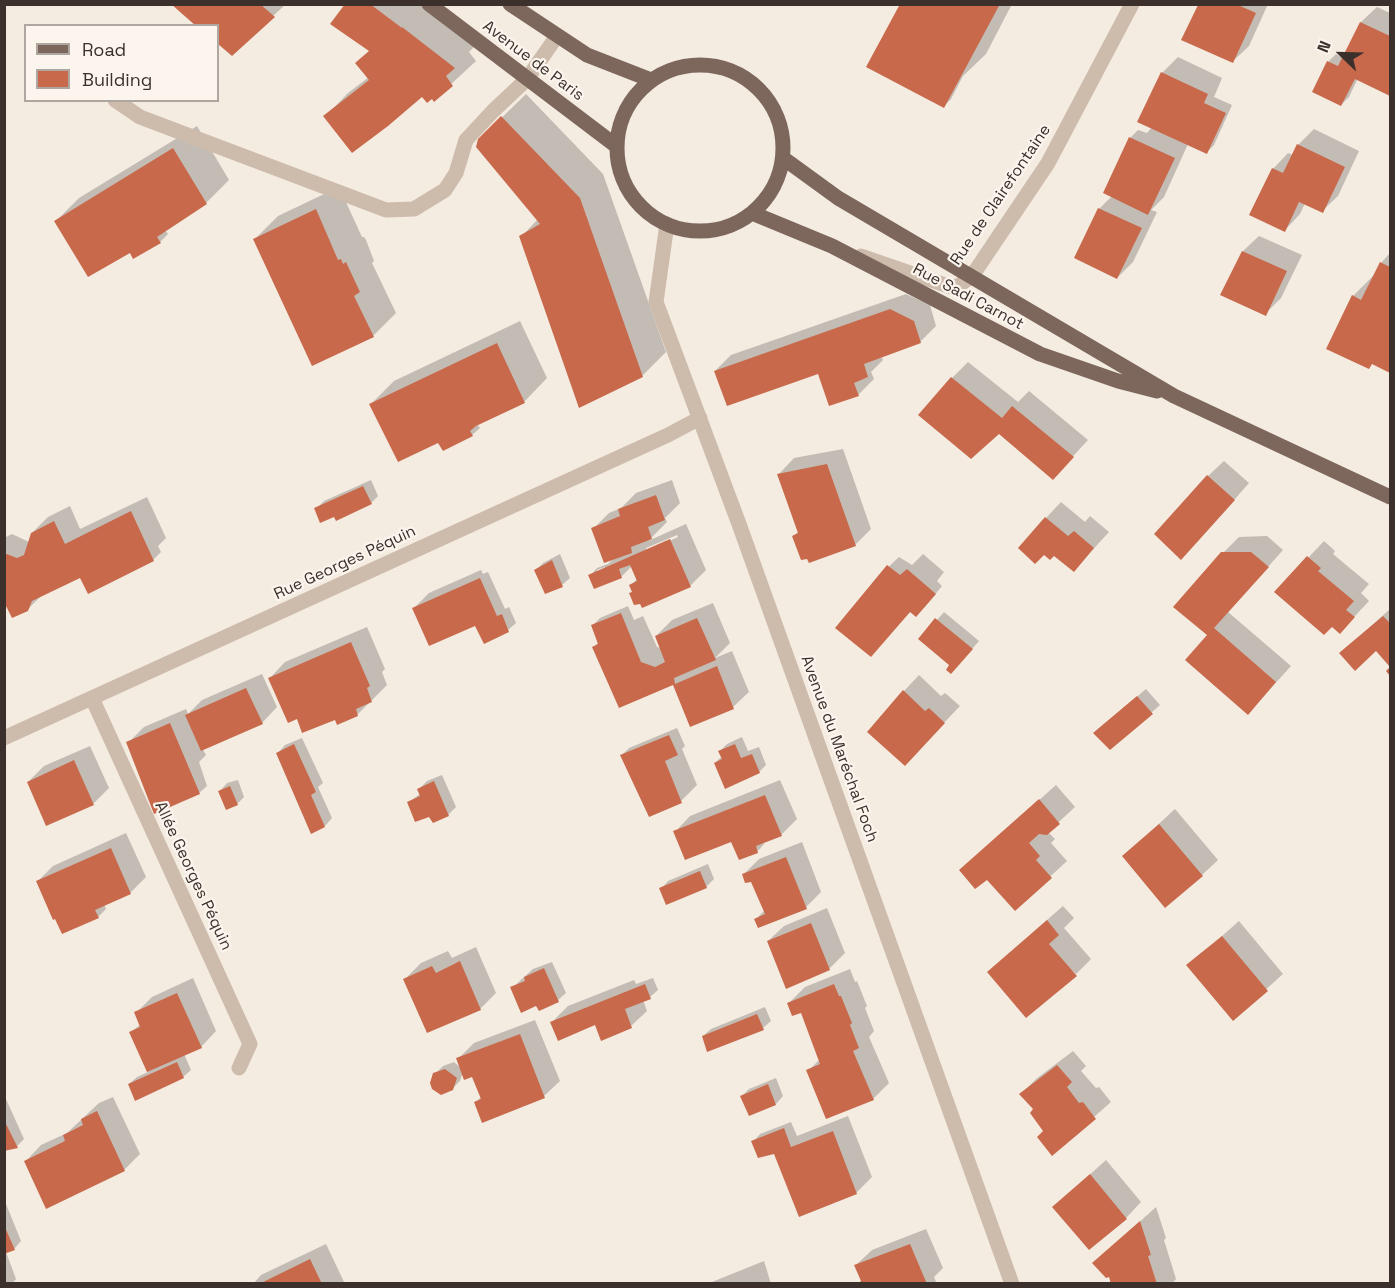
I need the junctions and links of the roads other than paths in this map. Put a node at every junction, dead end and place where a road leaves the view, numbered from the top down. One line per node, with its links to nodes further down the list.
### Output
1 (429, 4): 5 (main road, Avenue de Paris)
2 (510, 4): 4 (main road, Avenue de Paris)
3 (1132, 4): 13 (street, Rue de Clairefontaine)
4 (556, 36): 5 (street); 6 (main road, Avenue de Paris)
5 (527, 79): 7 (street); 8 (main road, Avenue de Paris)
6 (651, 80): 8 (main road); 9 (main road)
7 (118, 102)
8 (615, 146): 11 (main road)
9 (783, 158): 10 (main road); 13 (main road, Rue Sadi Carnot)
10 (752, 213): 11 (main road); 12 (main road, Rue Sadi Carnot)
11 (667, 224): 15 (street, Avenue du Maréchal Foch)
12 (832, 246): 13 (street, Rue de Clairefontaine); 14 (main road, Rue Sadi Carnot)
13 (972, 276): 14 (main road, Rue Sadi Carnot)
14 (1174, 396): 16 (main road, Rue Sadi Carnot)
15 (700, 418): 17 (street, Rue Georges Péquin); 20 (street, Avenue du Maréchal Foch)
16 (1390, 497)
17 (92, 698): 18 (street, Rue Georges Péquin); 19 (street, Allée Georges Péquin)
18 (4, 738)
19 (239, 1068)
20 (1012, 1284)

